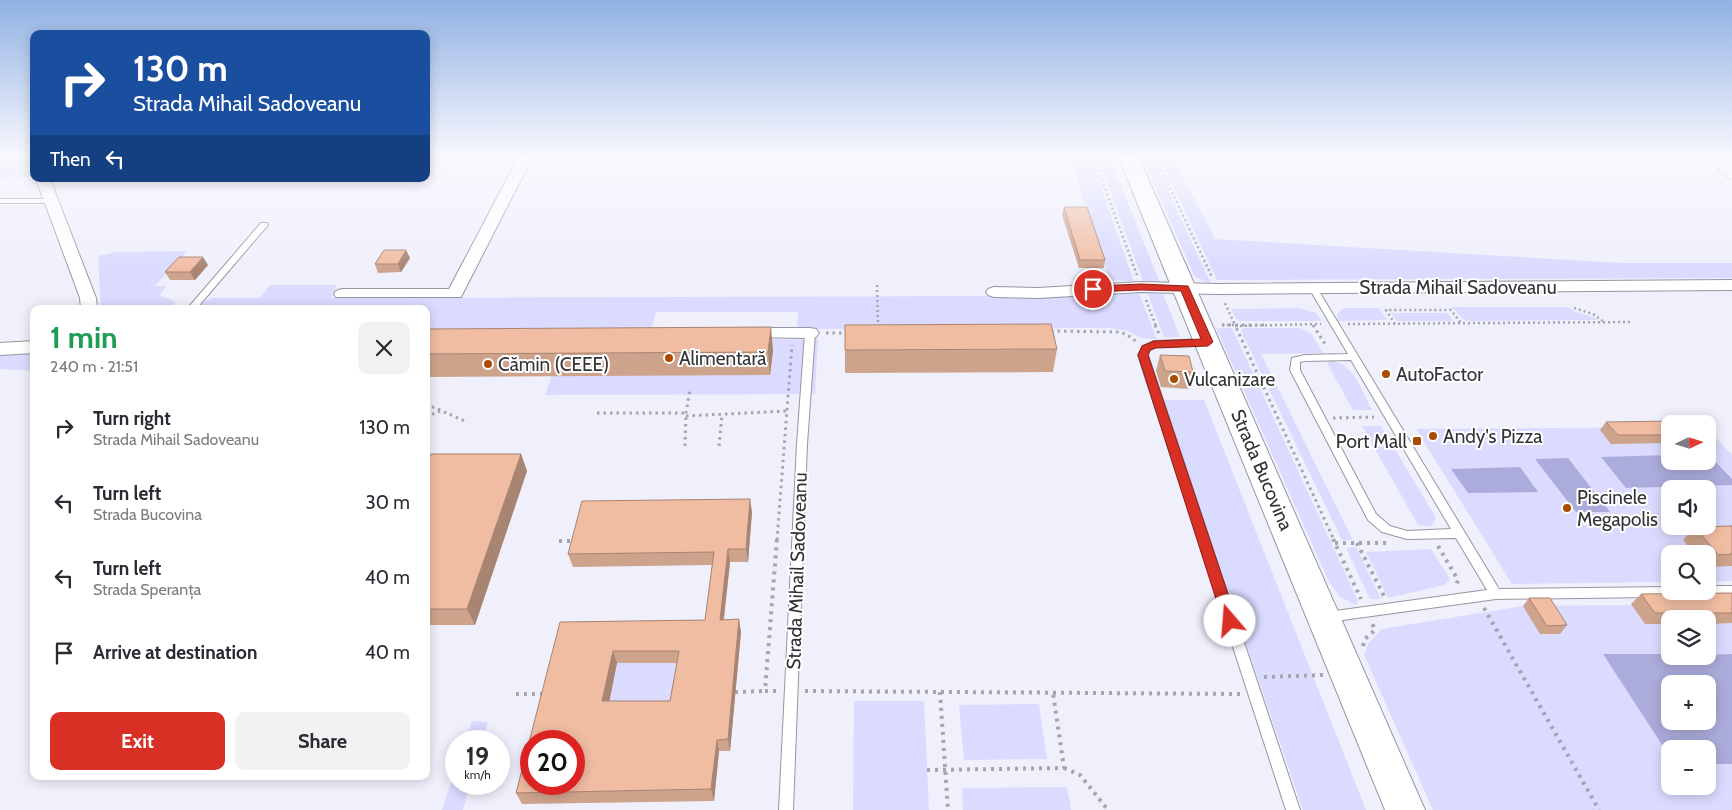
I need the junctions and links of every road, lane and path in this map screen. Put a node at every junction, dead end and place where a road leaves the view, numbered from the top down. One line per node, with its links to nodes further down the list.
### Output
1 (48, 194): 7 (street)
2 (507, 194): 16 (street)
3 (1107, 194): 11 (path)
4 (1144, 194): 14 (main road, Strada Bucovina)
5 (1173, 194): 12 (path)
6 (0, 201): 7 (lane)
7 (50, 201): 18 (street)
8 (264, 225): 19 (lane)
9 (876, 285): 29 (path)
10 (1732, 285): 15 (street, Strada Mihail Sadoveanu)
11 (1141, 287): 13 (street); 14 (street); 34 (path)
12 (1218, 289): 14 (street, Strada Mihail Sadoveanu); 15 (street, Strada Mihail Sadoveanu); 27 (path)
13 (994, 292)
14 (1187, 292): 15 (street, Strada Mihail Sadoveanu); 33 (main road, Strada Bucovina)
15 (1315, 292): 17 (street, Strada Mihail Sadoveanu); 24 (lane)
16 (342, 294)
17 (1732, 294)
18 (89, 305)
19 (194, 305)
20 (1574, 308): 21 (path)
21 (1604, 322): 22 (path); 26 (path)
22 (1632, 322)
23 (1313, 324): 24 (path); 27 (path); 38 (path)
24 (1335, 324): 25 (path); 39 (lane)
25 (1395, 324): 26 (path); 26 (path)
26 (1461, 324)
27 (1234, 325): 62 (path)
28 (1046, 331): 36 (path)
29 (878, 332)
30 (735, 333): 31 (street)
31 (802, 333): 32 (path); 43 (path); 66 (lane, Strada Mihail Sadoveanu)
32 (849, 333)
33 (1208, 342): 34 (lane); 63 (main road, Strada Bucovina)
34 (1162, 343): 36 (lane)
35 (30, 347): 37 (street)
36 (1146, 348): 72 (lane)
37 (0, 349)
38 (1332, 357): 39 (lane); 49 (lane)
39 (1354, 357): 48 (lane)
40 (690, 389): 45 (path)
41 (430, 406): 42 (path)
42 (441, 411): 46 (path); 50 (path)
43 (787, 411): 47 (path); 65 (path)
44 (597, 413): 45 (path)
45 (686, 414): 47 (path); 51 (path)
46 (430, 415)
47 (722, 415): 52 (path)
48 (1390, 417): 49 (path); 53 (lane)
49 (1320, 418): 54 (lane)
50 (467, 422)
51 (686, 446)
52 (719, 446)
53 (1459, 533): 54 (lane); 60 (lane)
54 (1431, 534): 58 (path)
55 (559, 541): 56 (path)
56 (579, 541)
57 (1357, 543): 62 (path)
58 (1455, 587)
59 (1732, 592): 60 (lane)
60 (1496, 594): 61 (lane)
61 (1477, 596): 62 (lane); 81 (path)
62 (1364, 607): 63 (lane)
63 (1324, 618): 64 (main road, Strada Bucovina)
64 (1348, 675): 72 (path); 80 (main road, Strada Bucovina)
65 (765, 691): 66 (path); 67 (path)
66 (792, 691): 68 (path); 76 (lane, Strada Mihail Sadoveanu)
67 (736, 692)
68 (940, 692): 69 (path); 75 (path)
69 (1053, 693): 72 (path); 73 (path)
70 (516, 694): 71 (path)
71 (550, 694)
72 (1254, 694): 79 (lane)
73 (1064, 768): 75 (path); 78 (path)
74 (927, 770): 75 (path)
75 (945, 770): 77 (path)
76 (786, 810)
77 (948, 810)
78 (1108, 810)
79 (1293, 810)
80 (1405, 810)
81 (1599, 810)

